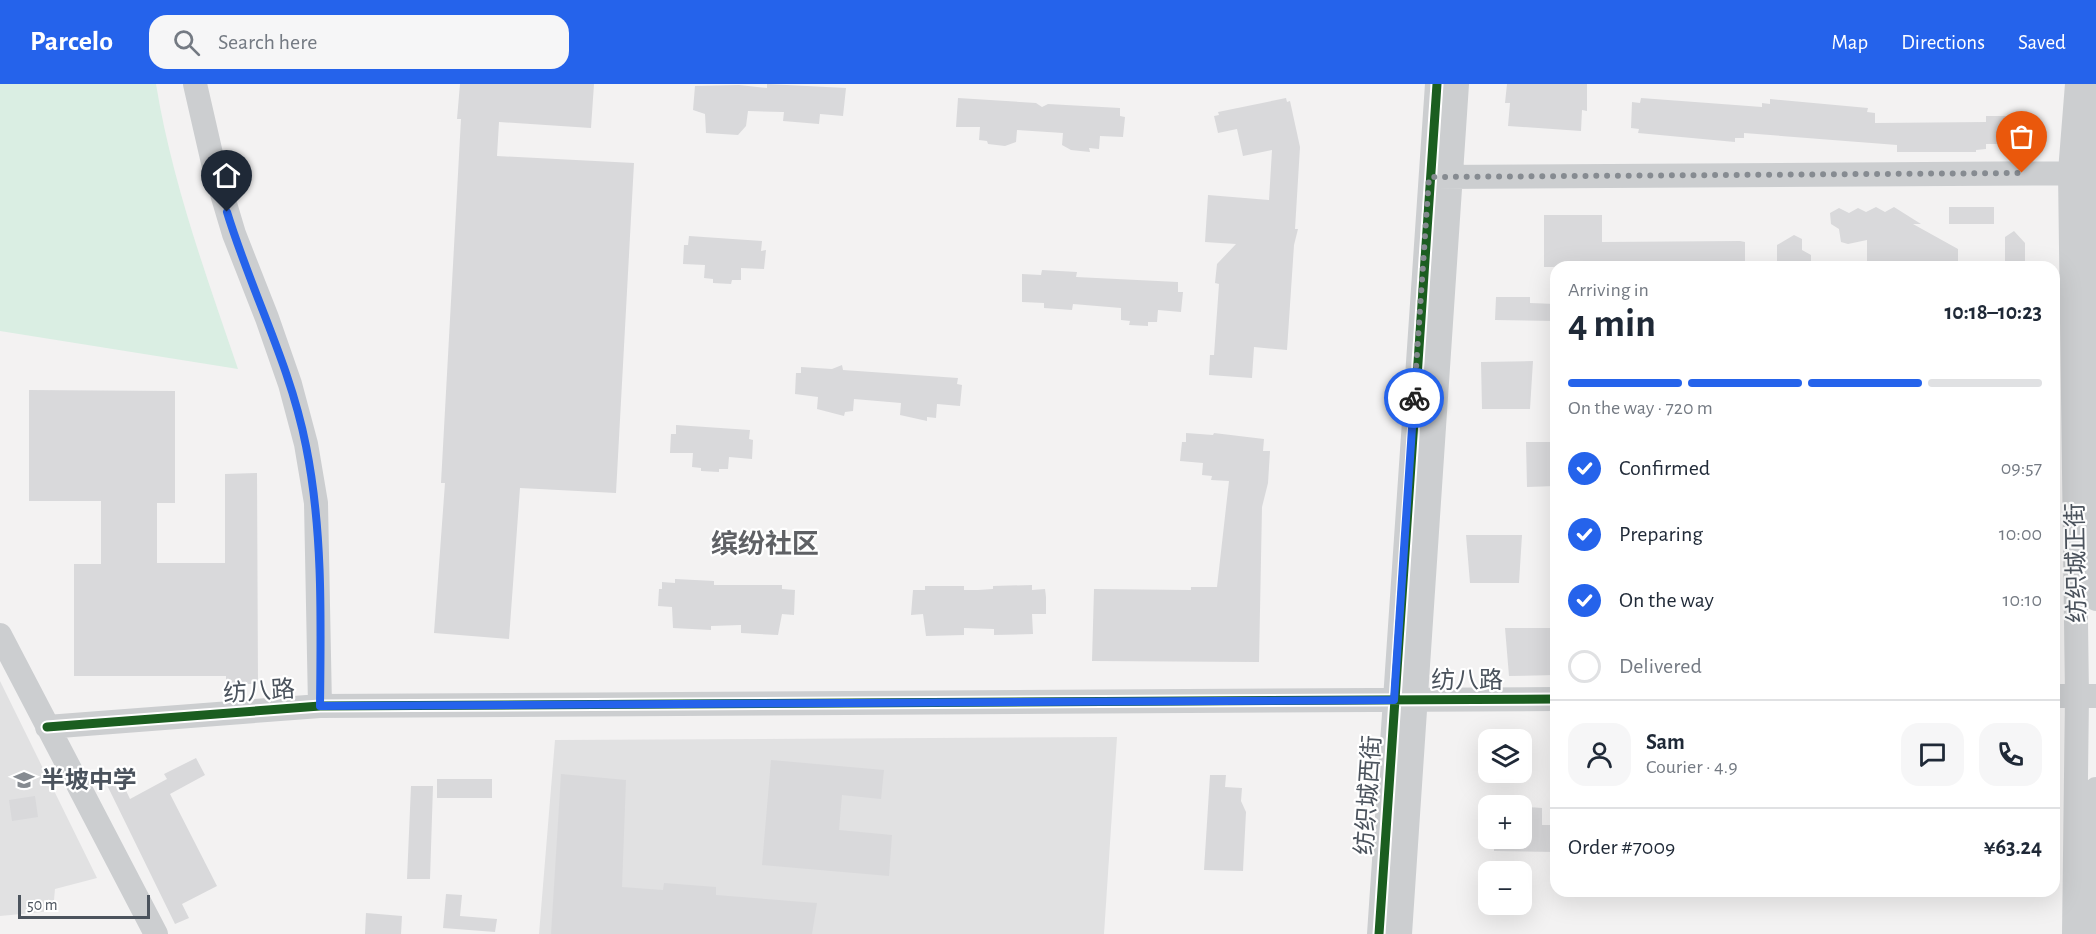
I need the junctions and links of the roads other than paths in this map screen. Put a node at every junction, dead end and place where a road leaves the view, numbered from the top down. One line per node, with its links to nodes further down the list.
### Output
1 (195, 84): 14 (street)
2 (1437, 84): 7 (street, 纺织城西街)
3 (1457, 84): 7 (street, 纺织城西街)
4 (2077, 84): 6 (street, 纺织城正街)
5 (2094, 84): 6 (street, 纺织城正街)
6 (2085, 173): 7 (street); 8 (street, 纺织城正街); 11 (street, 纺织城正街)
7 (1439, 177): 13 (street, 纺织城西街)
8 (2096, 599)
9 (0, 635): 15 (street)
10 (2060, 696): 11 (street)
11 (2087, 696): 20 (street, 纺织城正街)
12 (1550, 699): 13 (street, 纺八路)
13 (1405, 700): 14 (street, 纺八路); 18 (street, 纺织城西街); 19 (street, 纺织城西街)
14 (320, 706): 15 (street, 纺八路)
15 (47, 728): 17 (street)
16 (2096, 789): 21 (street)
17 (156, 934)
18 (1378, 934)
19 (1400, 934)
20 (2074, 934)
21 (2094, 934)

